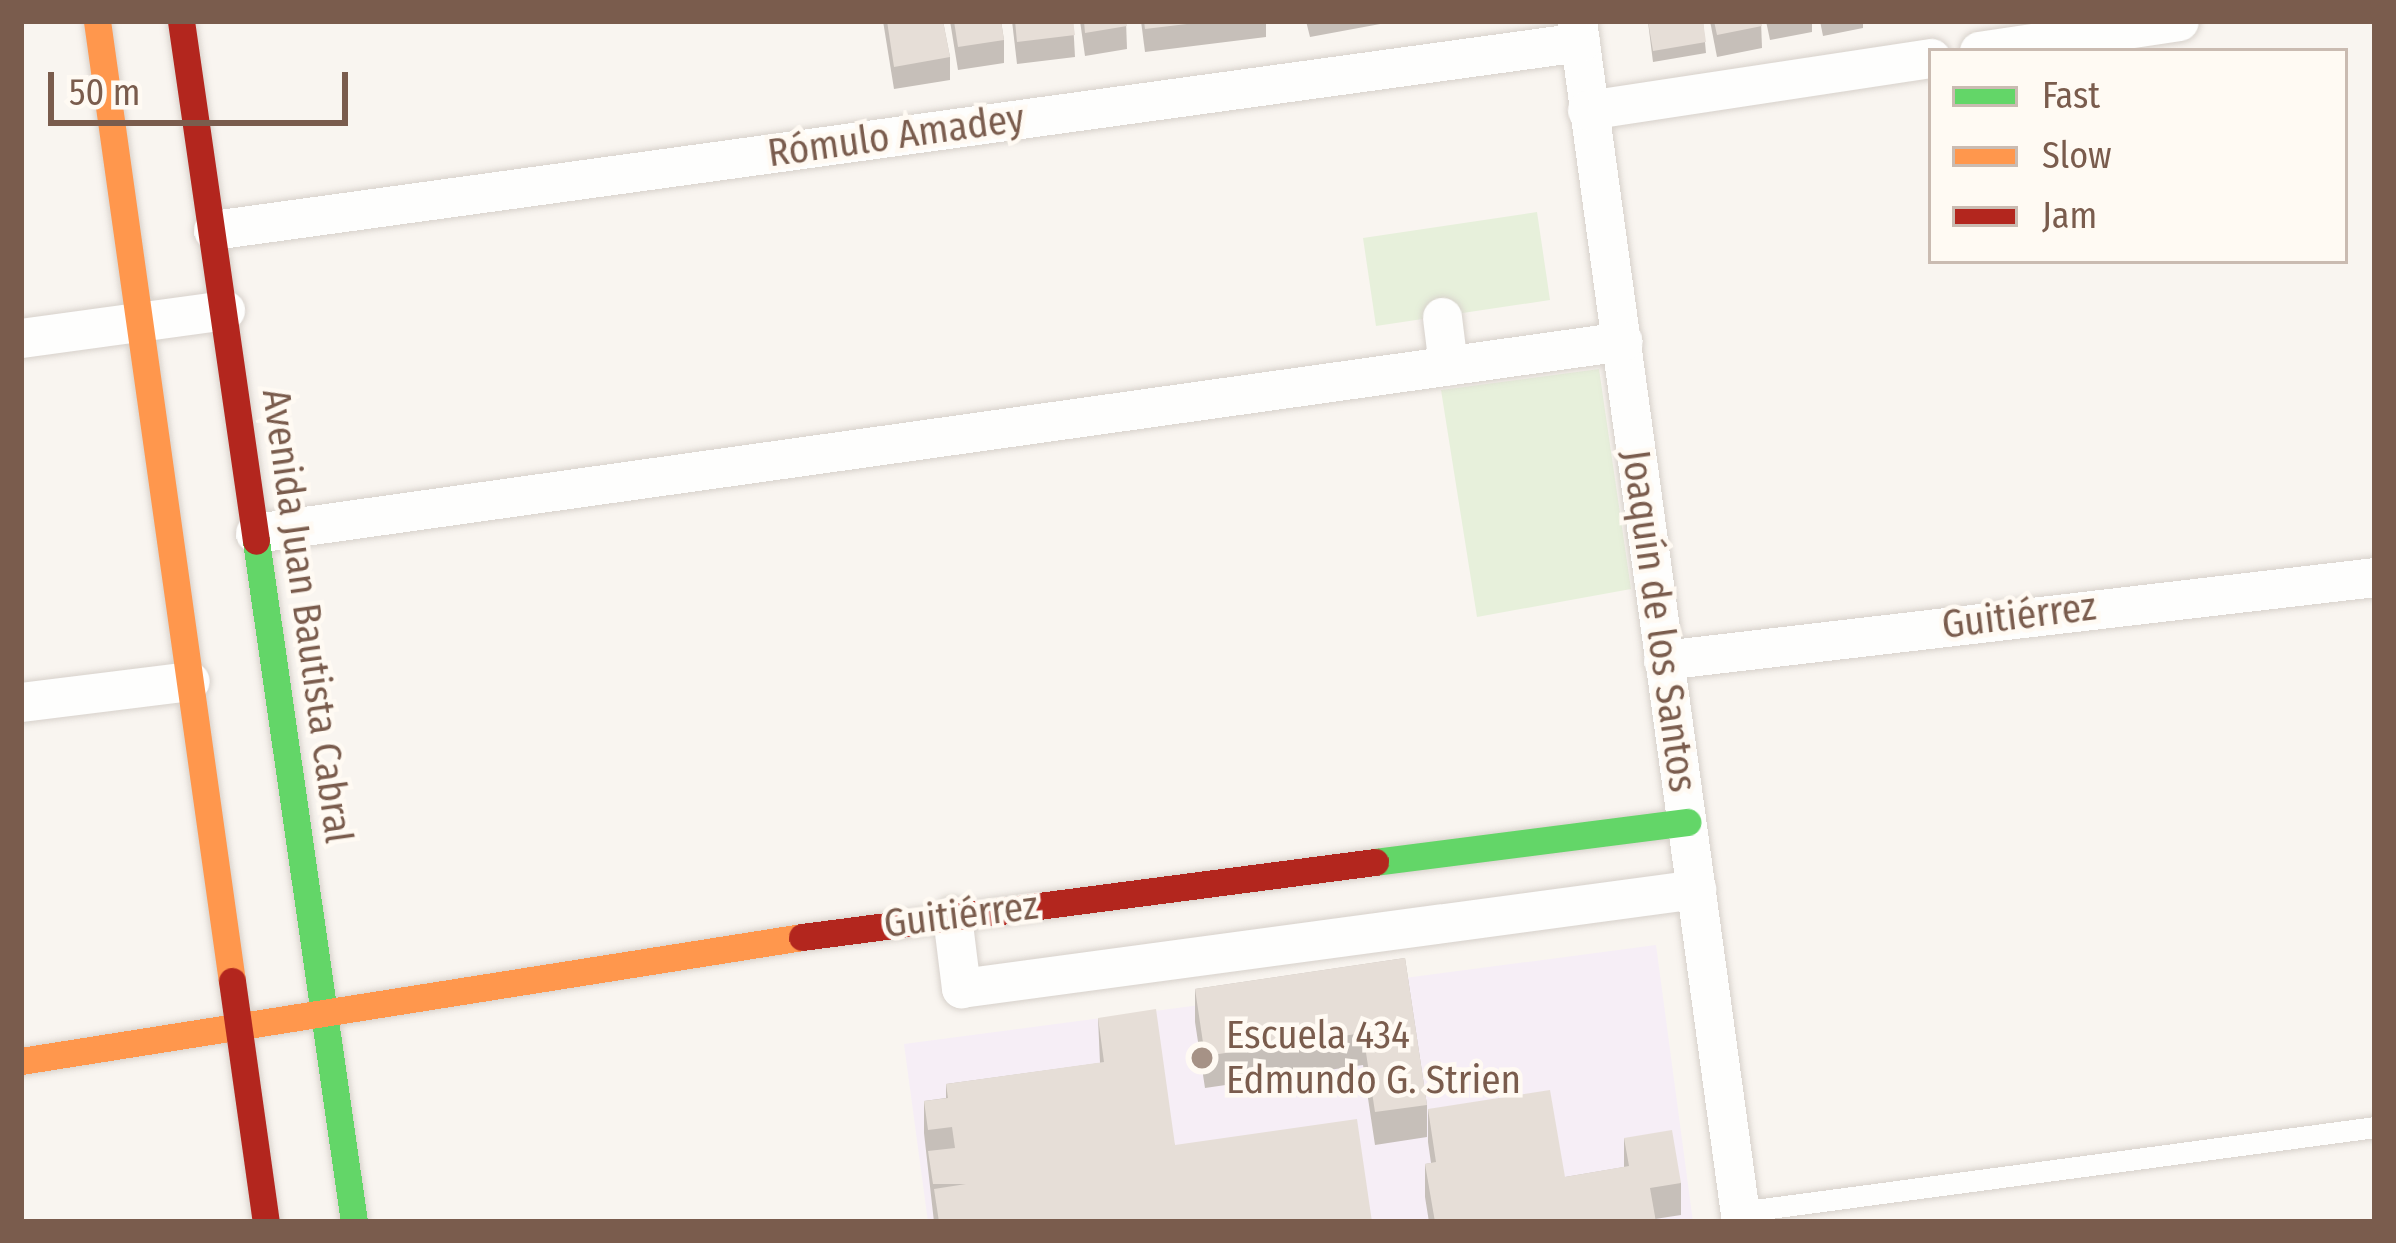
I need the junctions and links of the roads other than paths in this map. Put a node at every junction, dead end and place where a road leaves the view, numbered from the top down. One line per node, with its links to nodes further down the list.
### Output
1 (98, 21): 11 (main road)
2 (181, 21): 8 (main road, Avenida Juan Bautista Cabral)
3 (2179, 21): 5 (street)
4 (1578, 32): 7 (street, Joaquín de los Santos); 8 (street, Rómulo Amadey)
5 (1999, 48)
6 (1928, 58): 7 (street)
7 (1587, 110): 13 (street, Joaquín de los Santos)
8 (213, 230): 9 (main road, Avenida Juan Bautista Cabral)
9 (225, 310): 11 (street); 15 (main road, Avenida Juan Bautista Cabral)
10 (1442, 317): 14 (street)
11 (145, 320): 12 (street); 18 (main road)
12 (21, 338)
13 (1623, 341): 14 (street); 17 (street, Joaquín de los Santos)
14 (1448, 366): 15 (street)
15 (255, 533): 23 (main road, Avenida Juan Bautista Cabral)
16 (2375, 577): 17 (street, Guitiérrez)
17 (1663, 659): 20 (street, Joaquín de los Santos)
18 (190, 681): 19 (street); 24 (main road)
19 (21, 702)
20 (1687, 822): 21 (street, Joaquín de los Santos); 22 (main road, Guitiérrez)
21 (1696, 889): 22 (street); 27 (street, Joaquín de los Santos)
22 (952, 916): 23 (main road, Guitiérrez)
23 (323, 1010): 24 (main road, Guitiérrez); 29 (main road, Avenida Juan Bautista Cabral)
24 (238, 1022): 25 (main road, Guitiérrez); 28 (main road)
25 (21, 1061)
26 (2375, 1127): 27 (lane)
27 (1741, 1217)
28 (266, 1222)
29 (354, 1222)

